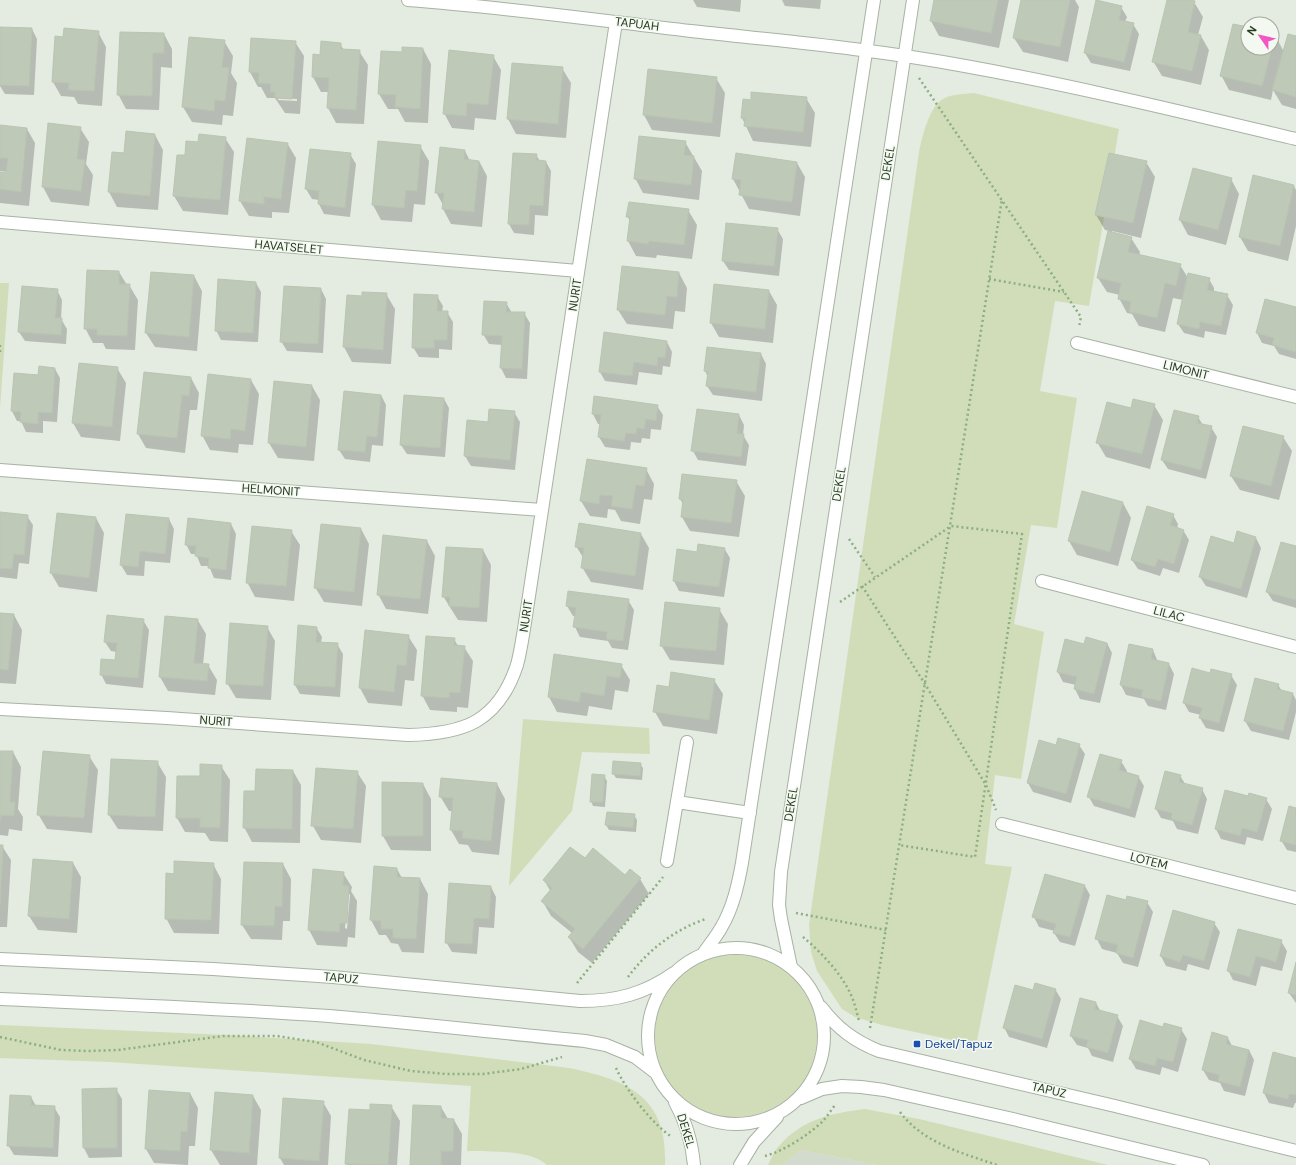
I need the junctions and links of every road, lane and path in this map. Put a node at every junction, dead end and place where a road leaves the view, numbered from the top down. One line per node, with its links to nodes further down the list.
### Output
1 (408, 0): 4 (street, TAPUAH)
2 (874, 0): 5 (street)
3 (913, 0): 6 (street, DEKEL)
4 (616, 22): 5 (street, TAPUAH); 10 (street, NURIT)
5 (866, 51): 6 (street, TAPUAH); 31 (street)
6 (904, 56): 7 (street, TAPUAH); 8 (path); 19 (street, DEKEL)
7 (1296, 139)
8 (1002, 199): 11 (path); 12 (path)
9 (0, 222): 10 (street, HAVATSELET)
10 (578, 271): 18 (street, NURIT)
11 (989, 279): 12 (path); 20 (path)
12 (1064, 292): 13 (path)
13 (1076, 343): 16 (street, LIMONIT)
14 (0, 345): 15 (path)
15 (0, 352)
16 (1296, 397)
17 (0, 470): 18 (street, HELMONIT)
18 (542, 510): 27 (street, NURIT)
19 (834, 517): 21 (path); 24 (street, DEKEL)
20 (950, 527): 21 (path); 26 (path); 29 (path)
21 (875, 577): 23 (path)
22 (1042, 581): 25 (street, LILAC)
23 (862, 586): 24 (path); 26 (path)
24 (819, 617): 37 (street, DEKEL)
25 (1296, 647)
26 (925, 684): 29 (path); 33 (path)
27 (0, 709)
28 (687, 742): 30 (street)
29 (986, 785): 32 (path); 33 (path)
30 (677, 802): 31 (street); 34 (street)
31 (750, 813): 36 (street)
32 (1002, 824): 35 (street, LOTEM)
33 (899, 845): 38 (path)
34 (667, 861): 44 (path)
35 (1296, 898)
36 (729, 911): 39 (street); 45 (path)
37 (780, 915): 38 (path); 41 (street, DEKEL); 49 (path)
38 (886, 930): 49 (path)
39 (703, 954): 41 (street); 42 (street)
40 (0, 959): 44 (street, TAPUZ)
41 (791, 967): 46 (street)
42 (674, 973): 45 (street, TAPUZ); 51 (street)
43 (0, 999): 48 (street)
44 (564, 999): 45 (street, TAPUZ)
45 (611, 1000)
46 (818, 1003): 49 (street, TAPUZ); 55 (street)
47 (0, 1037): 50 (path)
48 (606, 1045): 51 (street); 58 (path)
49 (867, 1046): 57 (street, TAPUZ)
50 (564, 1057)
51 (656, 1074): 54 (street)
52 (846, 1086): 53 (street); 55 (street); 59 (path)
53 (884, 1090): 61 (path); 62 (street)
54 (673, 1098): 56 (street); 58 (street, DEKEL)
55 (798, 1099): 56 (street)
56 (784, 1110): 59 (street)
57 (1296, 1151)
58 (692, 1152): 60 (street, DEKEL)
59 (741, 1163)
60 (694, 1165)
61 (997, 1165)
62 (1202, 1165)

